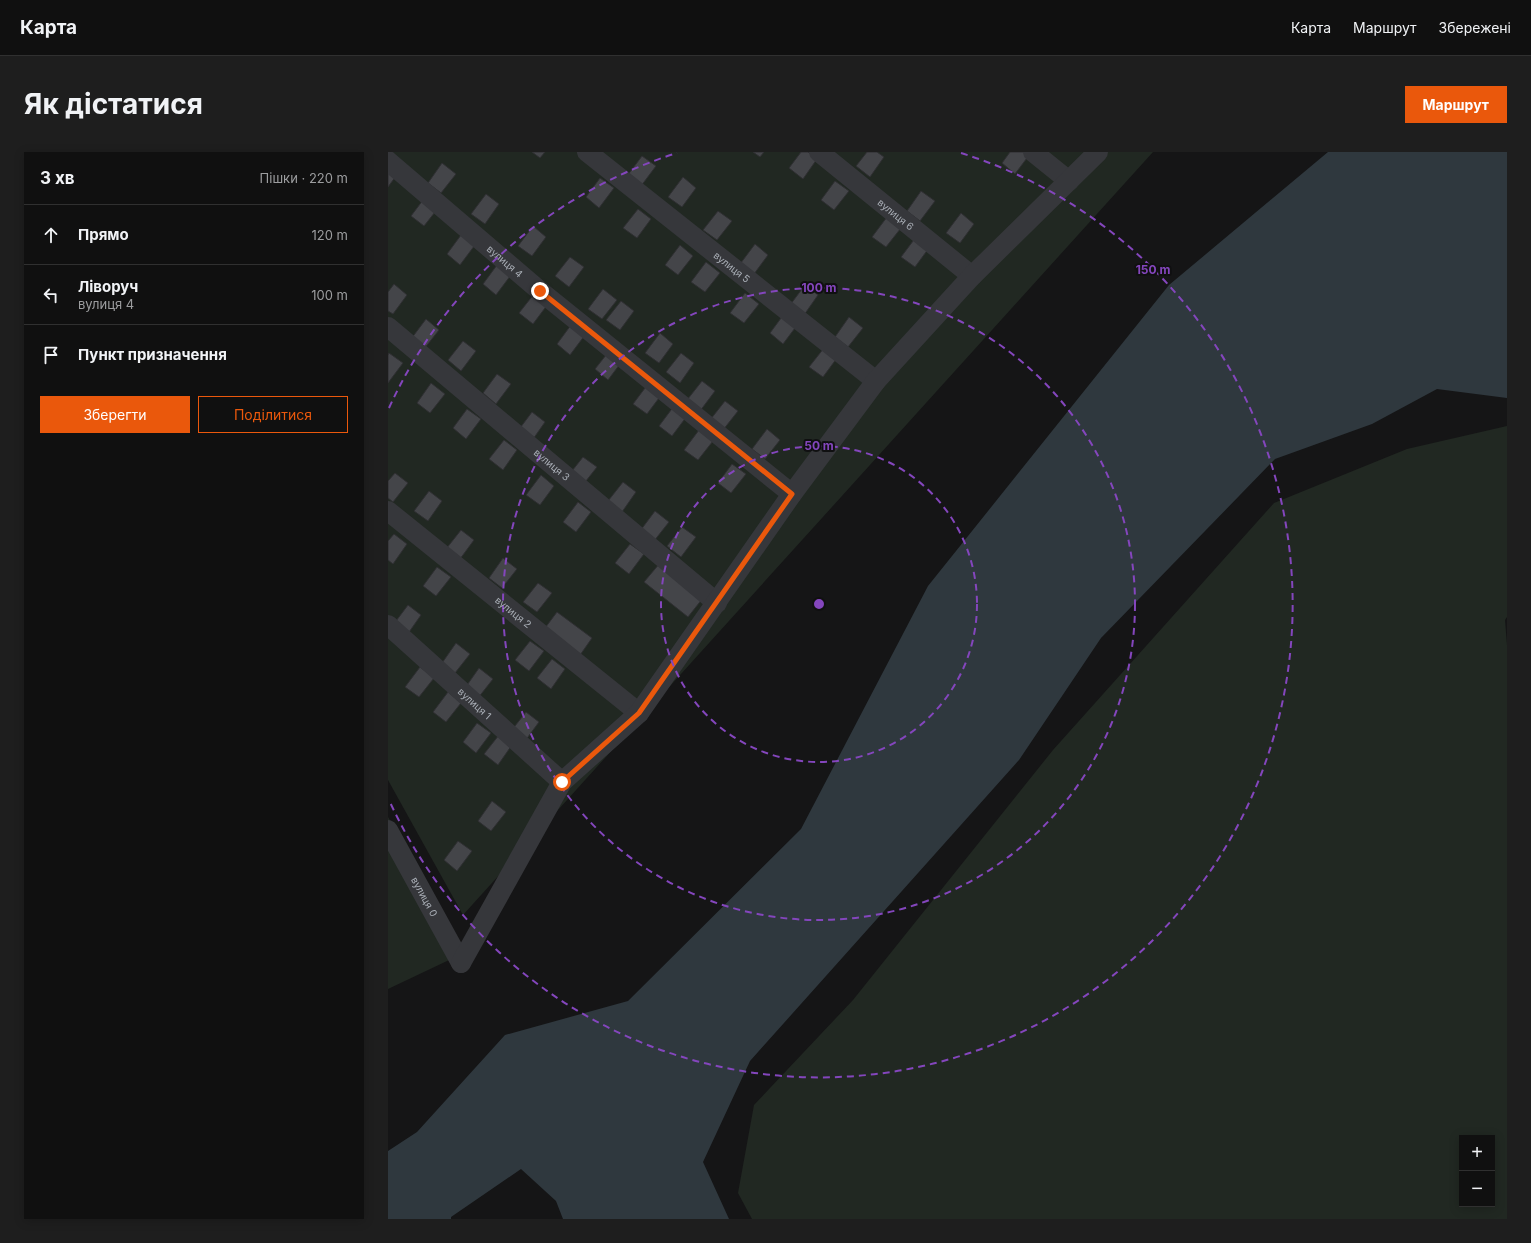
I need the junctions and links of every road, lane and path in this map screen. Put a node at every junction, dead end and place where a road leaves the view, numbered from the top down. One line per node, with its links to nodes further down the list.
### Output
1 (587, 152): 9 (street, вулиця 5)
2 (819, 152): 7 (street, вулиця 6)
3 (1033, 152): 6 (street)
4 (1098, 152): 6 (street)
5 (388, 160): 10 (street, вулиця 4)
6 (1068, 181): 7 (street)
7 (972, 276): 9 (street)
8 (388, 327): 12 (street, вулиця 3)
9 (876, 381): 10 (street)
10 (792, 494): 12 (street)
11 (388, 511): 14 (street, вулиця 2)
12 (716, 603): 14 (street)
13 (388, 625): 15 (street, вулиця 1)
14 (639, 713): 15 (street)
15 (562, 782): 16 (street, вулиця 0)
16 (388, 830)

